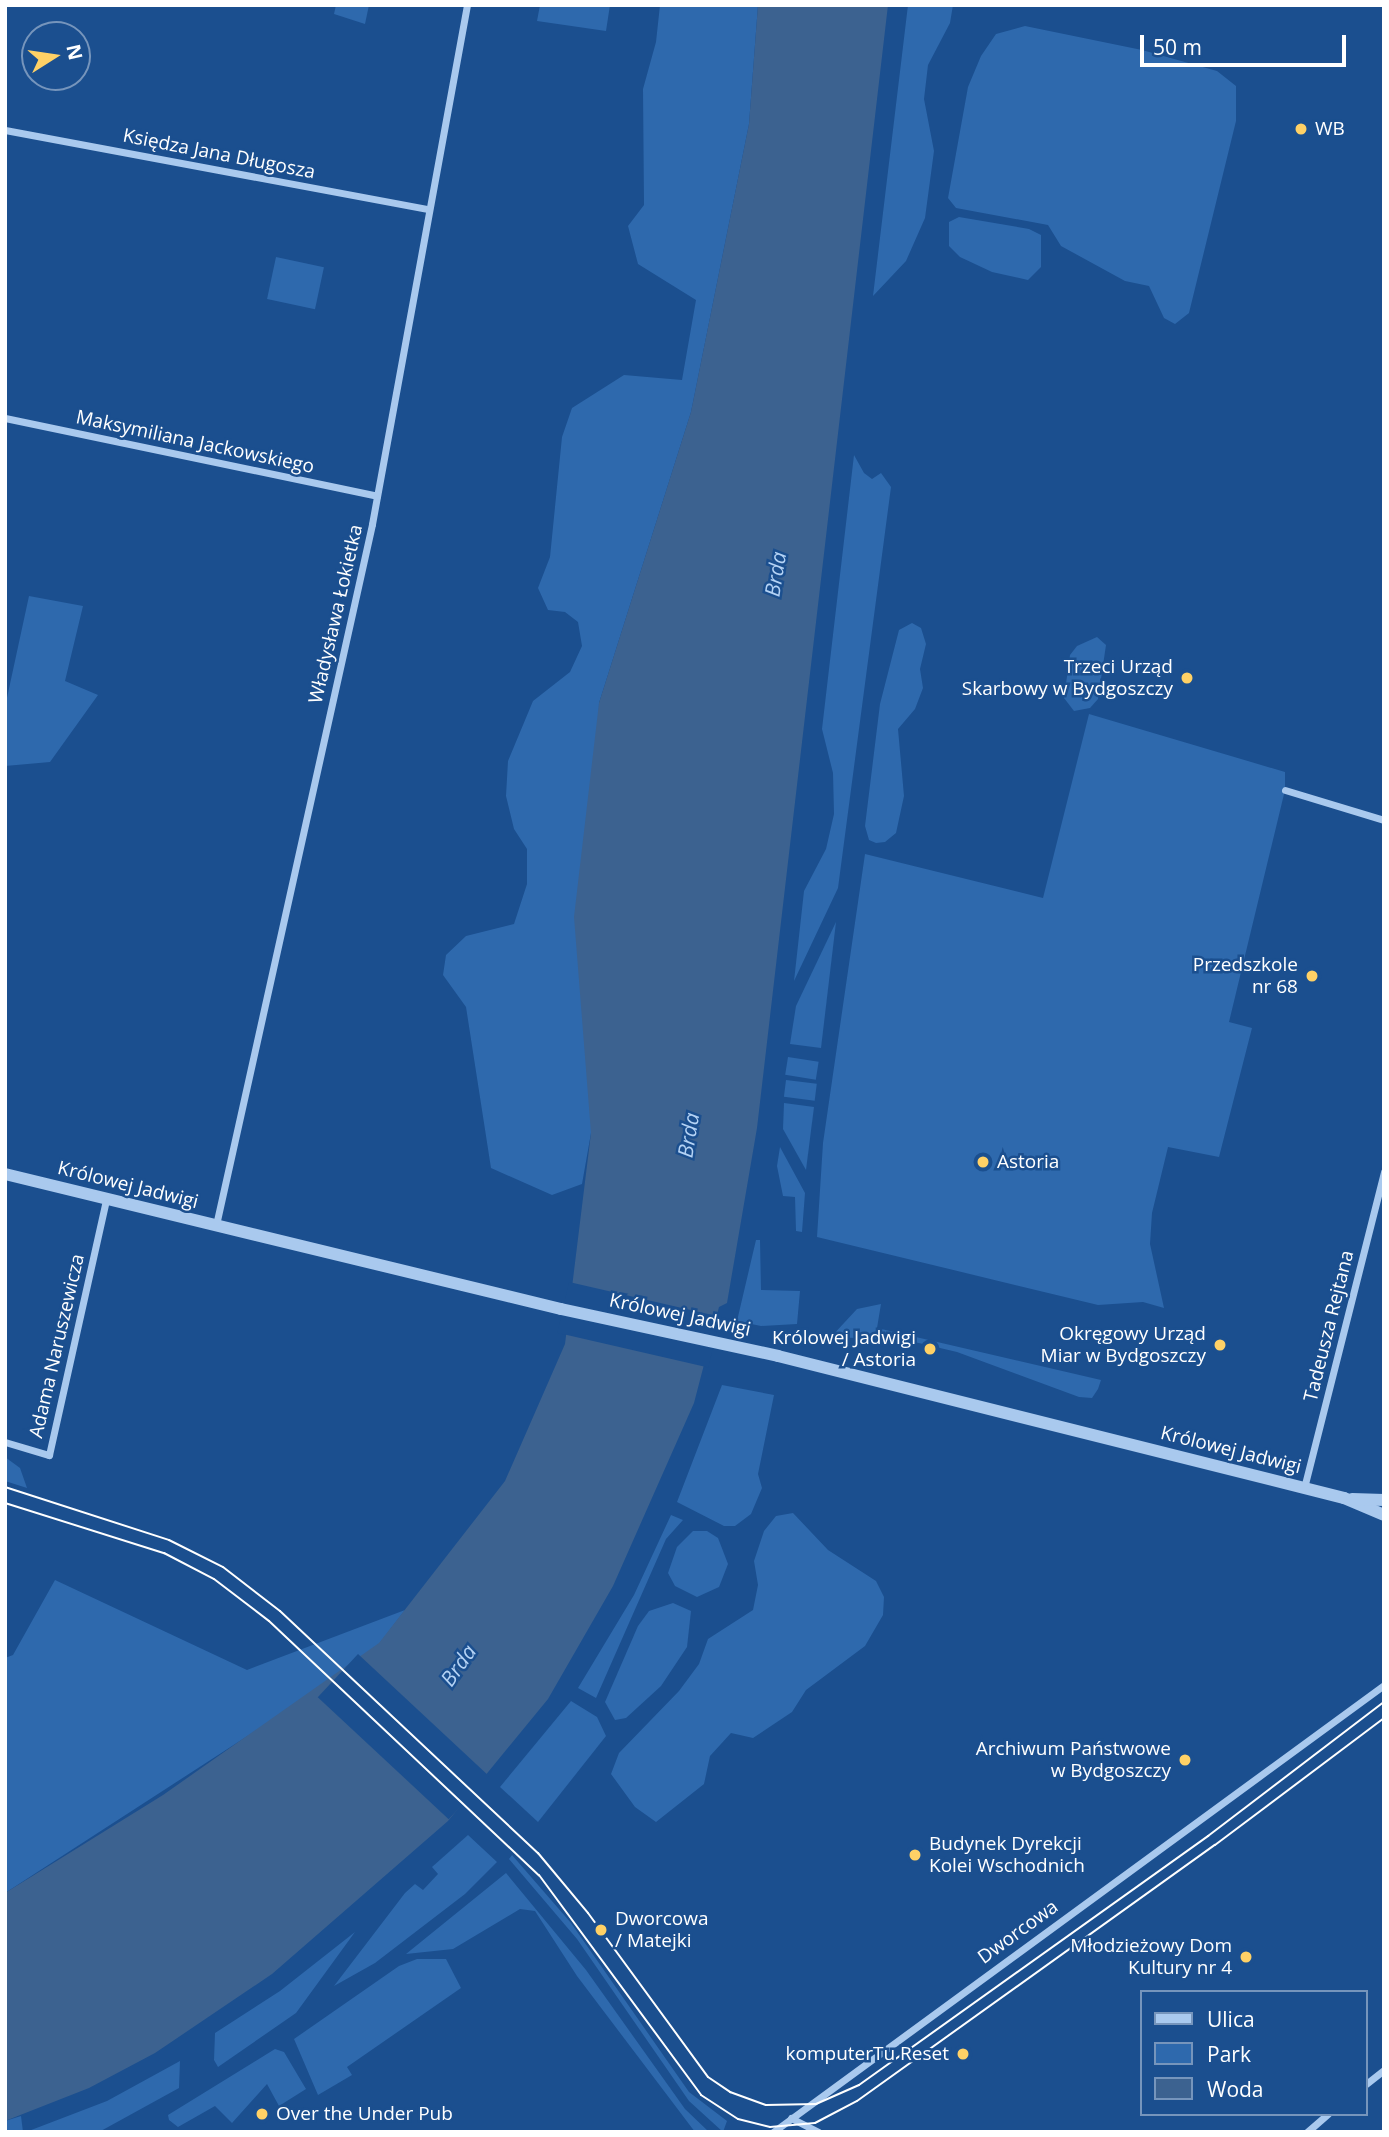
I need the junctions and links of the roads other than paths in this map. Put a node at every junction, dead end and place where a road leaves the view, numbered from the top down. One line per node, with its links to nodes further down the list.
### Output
1 (467, 5): 3 (street, Władysława Łokietka)
2 (5, 130): 3 (street, Księdza Jana Długosza)
3 (427, 209): 5 (street, Władysława Łokietka)
4 (5, 418): 5 (street, Maksymiliana Jackowskiego)
5 (377, 496): 11 (street, Władysława Łokietka)
6 (1285, 790): 7 (street)
7 (1384, 820)
8 (1384, 1171): 13 (street, Tadeusza Rejtana)
9 (5, 1174): 10 (street, Królowej Jadwigi)
10 (106, 1200): 11 (street, Królowej Jadwigi); 12 (street, Adama Naruszewicza)
11 (216, 1225): 13 (street, Królowej Jadwigi)
12 (5, 1442)
13 (1304, 1488): 14 (street, Królowej Jadwigi)
14 (1345, 1498): 15 (street, Królowej Jadwigi); 16 (street, Królowej Jadwigi)
15 (1384, 1500)
16 (1384, 1515)
17 (1384, 1685): 21 (street, Dworcowa)
18 (1384, 2070): 19 (street)
19 (1368, 2082)
20 (1326, 2116): 24 (street)
21 (791, 2118): 22 (street, Dworcowa); 23 (street)
22 (773, 2132)
23 (819, 2132)
24 (1307, 2132)

